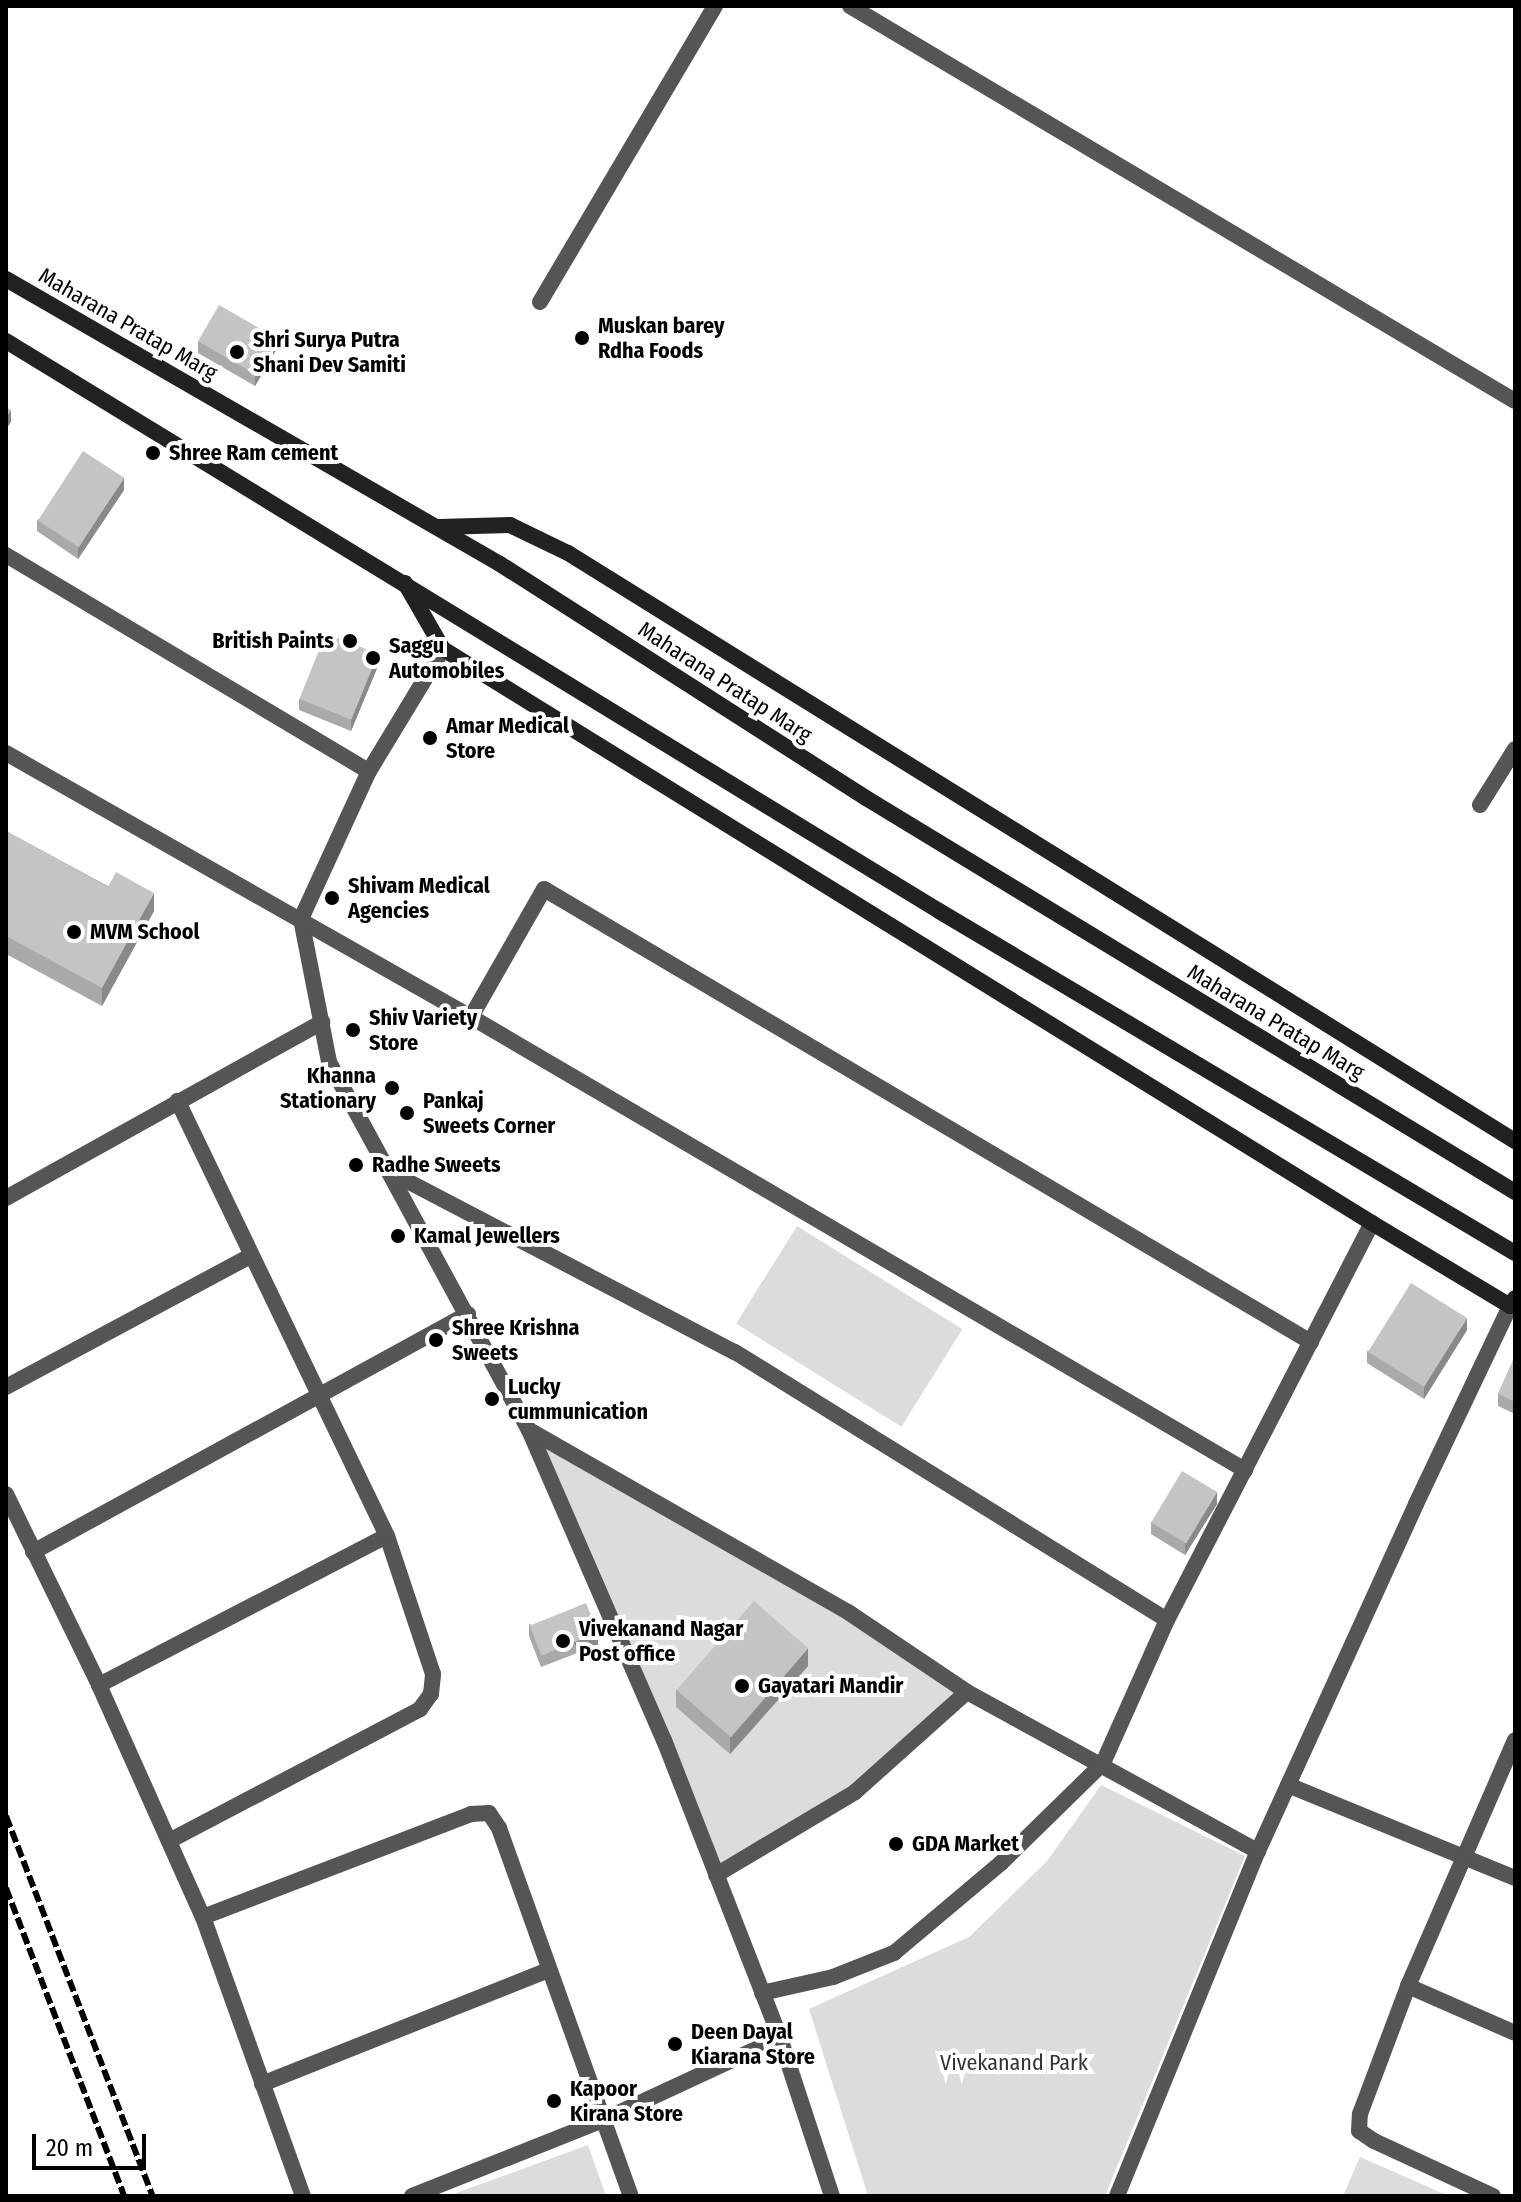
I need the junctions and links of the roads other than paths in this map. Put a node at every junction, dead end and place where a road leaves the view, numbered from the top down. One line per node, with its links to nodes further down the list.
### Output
1 (715, 6): 4 (street)
2 (850, 6): 6 (street)
3 (6, 279): 7 (main road, Maharana Pratap Marg)
4 (540, 302)
5 (6, 341): 9 (main road)
6 (1515, 401)
7 (437, 527): 19 (main road); 21 (main road, Maharana Pratap Marg)
8 (6, 555): 13 (street)
9 (404, 582): 10 (main road); 24 (main road)
10 (443, 649): 13 (street); 23 (main road)
11 (1515, 749): 14 (street)
12 (6, 753): 15 (street)
13 (369, 771): 15 (street)
14 (1480, 805)
15 (301, 919): 16 (street); 17 (street)
16 (471, 1017): 28 (street); 32 (street)
17 (322, 1022): 18 (street); 20 (street)
18 (178, 1101): 22 (street); 25 (street)
19 (1515, 1141)
20 (390, 1173): 27 (street); 36 (street)
21 (1515, 1192)
22 (6, 1198)
23 (1372, 1223): 26 (main road); 28 (street)
24 (1515, 1253)
25 (250, 1256): 29 (street); 30 (street)
26 (1513, 1304): 41 (street)
27 (468, 1314): 30 (street); 31 (street)
28 (1311, 1342): 32 (street)
29 (6, 1387)
30 (319, 1398): 34 (street); 35 (street)
31 (529, 1430): 38 (street); 45 (street)
32 (1245, 1470): 36 (street)
33 (6, 1494): 35 (street)
34 (387, 1536): 37 (street); 42 (street)
35 (33, 1552): 37 (street)
36 (1167, 1620): 40 (street)
37 (99, 1685): 42 (street)
38 (967, 1692): 40 (street); 45 (street)
39 (1515, 1740): 44 (street)
40 (1103, 1763): 43 (street); 50 (street)
41 (1288, 1785): 43 (street); 44 (street)
42 (169, 1841): 47 (street)
43 (1258, 1851): 59 (street)
44 (1463, 1857): 46 (street); 49 (street)
45 (716, 1875): 50 (street)
46 (1515, 1878)
47 (203, 1917): 48 (street); 53 (street)
48 (549, 1970): 53 (street); 54 (street)
49 (1408, 1986): 51 (street); 60 (street)
50 (762, 1993): 52 (street)
51 (1515, 2033)
52 (780, 2038): 54 (street); 58 (street)
53 (262, 2084): 55 (street)
54 (603, 2120): 56 (street); 57 (street)
55 (303, 2196)
56 (412, 2196)
57 (631, 2196)
58 (832, 2196)
59 (1117, 2196)
60 (1493, 2196)

